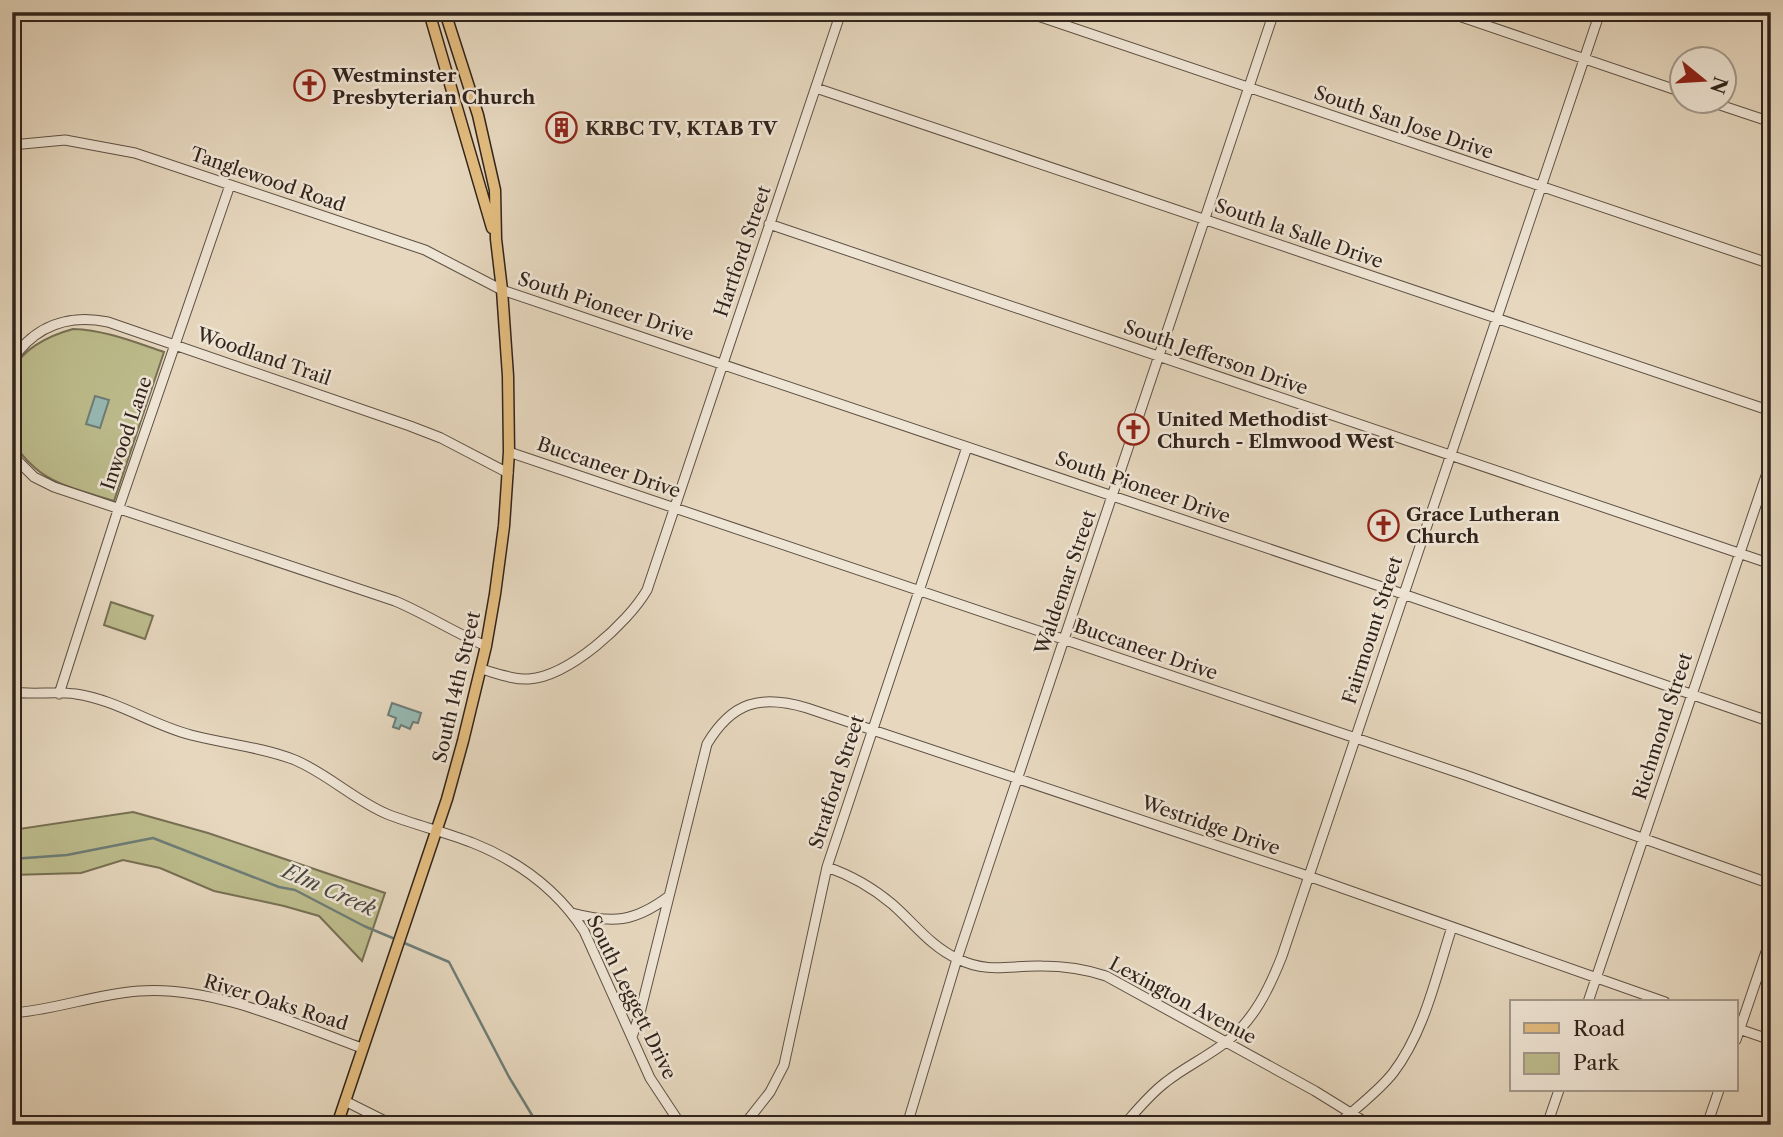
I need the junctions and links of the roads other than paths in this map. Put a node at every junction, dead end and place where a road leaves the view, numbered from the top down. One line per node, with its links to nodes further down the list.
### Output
1 (841, 12): 10 (street, Hartford Street)
2 (1026, 12): 11 (street, South San Jose Drive)
3 (1274, 12): 11 (street, Waldemar Street)
4 (1447, 12): 8 (street)
5 (1600, 12): 8 (street, Fairmount Street)
6 (427, 13): 7 (street); 15 (main road, South 14th Street)
7 (447, 17): 18 (main road, South 14th Street)
8 (1585, 59): 9 (street); 17 (street, Fairmount Street)
9 (1668, 87)
10 (816, 88): 19 (street, South la Salle Drive); 20 (street, Hartford Street)
11 (1250, 88): 17 (street, South San Jose Drive); 19 (street, Waldemar Street)
12 (1738, 111): 13 (street)
13 (1771, 122)
14 (12, 145): 16 (street, Tanglewood Road)
15 (478, 183): 18 (street); 21 (main road, South 14th Street)
16 (230, 185): 23 (street, Tanglewood Road); 25 (street, Inwood Lane)
17 (1541, 186): 22 (street, South San Jose Drive); 24 (street, Fairmount Street)
18 (495, 190): 21 (main road, South 14th Street)
19 (1204, 220): 24 (street, South la Salle Drive); 26 (street, Waldemar Street)
20 (769, 224): 26 (street, South Jefferson Drive); 28 (street, Hartford Street)
21 (496, 239): 23 (main road, South 14th Street)
22 (1771, 264)
23 (502, 290): 28 (street, South Pioneer Drive); 31 (main road, South 14th Street)
24 (1496, 318): 29 (street, South la Salle Drive); 33 (street, Fairmount Street)
25 (175, 344): 27 (street, Woodland Trail); 35 (street, Woodland Trail); 38 (street, Inwood Lane)
26 (1159, 356): 33 (street, South Jefferson Drive); 36 (street, Waldemar Street)
27 (12, 360)
28 (722, 363): 30 (street, South Pioneer Drive); 37 (street, Hartford Street)
29 (1771, 411)
30 (967, 447): 36 (street, South Pioneer Drive); 41 (street, Stratford Street)
31 (509, 452): 35 (main road, South 14th Street); 37 (street, Buccaneer Drive)
32 (12, 455): 38 (street)
33 (1450, 455): 39 (street, South Jefferson Drive); 42 (street, Fairmount Street)
34 (1771, 461): 39 (street, Richmond Street)
35 (508, 473): 44 (main road, South 14th Street)
36 (1113, 496): 42 (street, South Pioneer Drive); 43 (street, Waldemar Street)
37 (674, 508): 41 (street, Buccaneer Drive); 45 (street, Hartford Street)
38 (118, 510): 44 (street); 47 (street, Inwood Lane)
39 (1740, 554): 40 (street, South Jefferson Drive); 48 (street, Richmond Street)
40 (1771, 564)
41 (919, 590): 43 (street, Buccaneer Drive); 50 (street, Stratford Street)
42 (1403, 594): 48 (street, South Pioneer Drive); 51 (street, Fairmount Street)
43 (1064, 640): 51 (street, Buccaneer Drive); 52 (street, Waldemar Street)
44 (486, 646): 45 (main road, South 14th Street)
45 (481, 669): 53 (main road, South 14th Street)
46 (12, 692): 47 (street)
47 (59, 694): 53 (street)
48 (1690, 694): 49 (street, South Pioneer Drive); 54 (street, Richmond Street)
49 (1771, 722)
50 (871, 730): 52 (street, Westridge Drive); 55 (street, Stratford Street); 58 (street, Westridge Drive)
51 (1355, 738): 54 (street, Buccaneer Drive); 56 (street, Fairmount Street)
52 (1018, 779): 56 (street, Westridge Drive); 62 (street, Waldemar Street)
53 (436, 830): 59 (street, South Leggett Drive); 71 (main road, South 14th Street)
54 (1643, 839): 57 (street, Buccaneer Drive); 63 (street, Richmond Street)
55 (827, 867): 62 (street, Lexington Avenue); 79 (street, Stratford Street)
56 (1308, 876): 60 (street, Westridge Drive); 70 (street, Fairmount Street)
57 (1771, 884)
58 (668, 897): 59 (street); 68 (street)
59 (572, 913): 68 (street, South Leggett Drive)
60 (1452, 926): 63 (street, Westridge Drive); 75 (street)
61 (1771, 937): 67 (street)
62 (957, 959): 70 (street, Lexington Avenue); 80 (street, Waldemar Street)
63 (1596, 978): 64 (street, Richmond Street); 65 (street, Westridge Drive)
64 (1589, 1000)
65 (1659, 1000)
66 (12, 1013): 71 (street, River Oaks Road)
67 (1738, 1028): 69 (street)
68 (632, 1037): 78 (street, South Leggett Drive)
69 (1771, 1040)
70 (1227, 1042): 75 (street, Lexington Avenue); 81 (street, Fairmount Street)
71 (362, 1048): 74 (main road, South 14th Street)
72 (1558, 1092): 84 (street)
73 (1718, 1092): 85 (street)
74 (345, 1101): 76 (main road, South 14th Street); 77 (street)
75 (1351, 1112): 82 (street); 83 (street, Lexington Avenue)
76 (337, 1125)
77 (393, 1125)
78 (681, 1125)
79 (744, 1125)
80 (907, 1125)
81 (1124, 1125)
82 (1337, 1125)
83 (1370, 1125)
84 (1547, 1125)
85 (1707, 1125)

